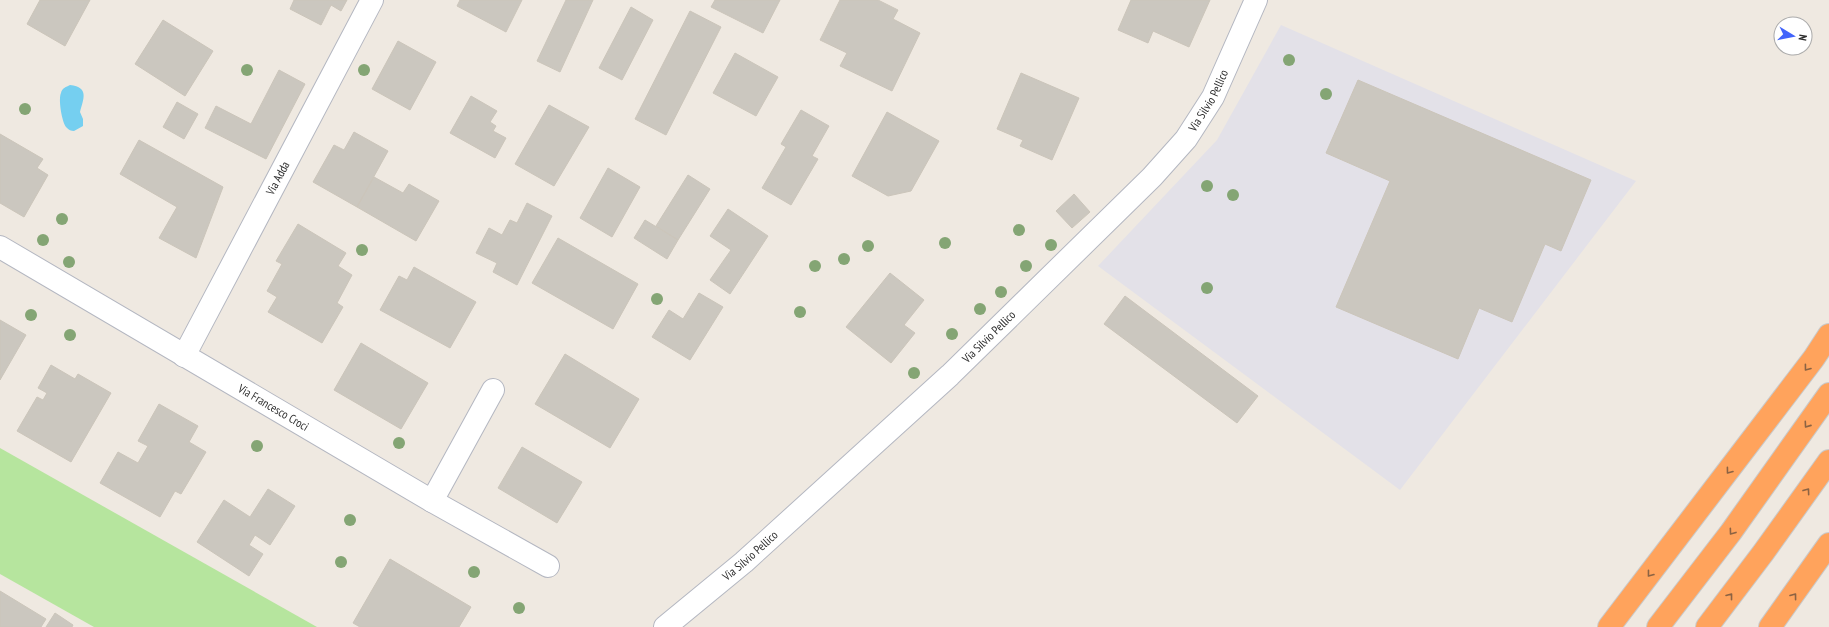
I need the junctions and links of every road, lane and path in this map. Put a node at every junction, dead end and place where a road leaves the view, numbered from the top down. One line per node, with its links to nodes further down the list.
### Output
1 (372, 0): 5 (street, Via Adda)
2 (1256, 0): 12 (street, Via Silvio Pellico)
3 (0, 247): 5 (street, Via Francesco Croci)
4 (1829, 335): 13 (highway, one-way to 13)
5 (184, 356): 9 (street, Via Francesco Croci)
6 (493, 390): 9 (street)
7 (1829, 394): 14 (highway, one-way to 14)
8 (1829, 461): 15 (highway, one-way to 8)
9 (432, 501): 11 (street, Via Francesco Croci)
10 (1829, 544): 16 (highway, one-way to 10)
11 (548, 566)
12 (665, 627)
13 (1609, 627)
14 (1658, 627)
15 (1707, 627)
16 (1770, 627)

